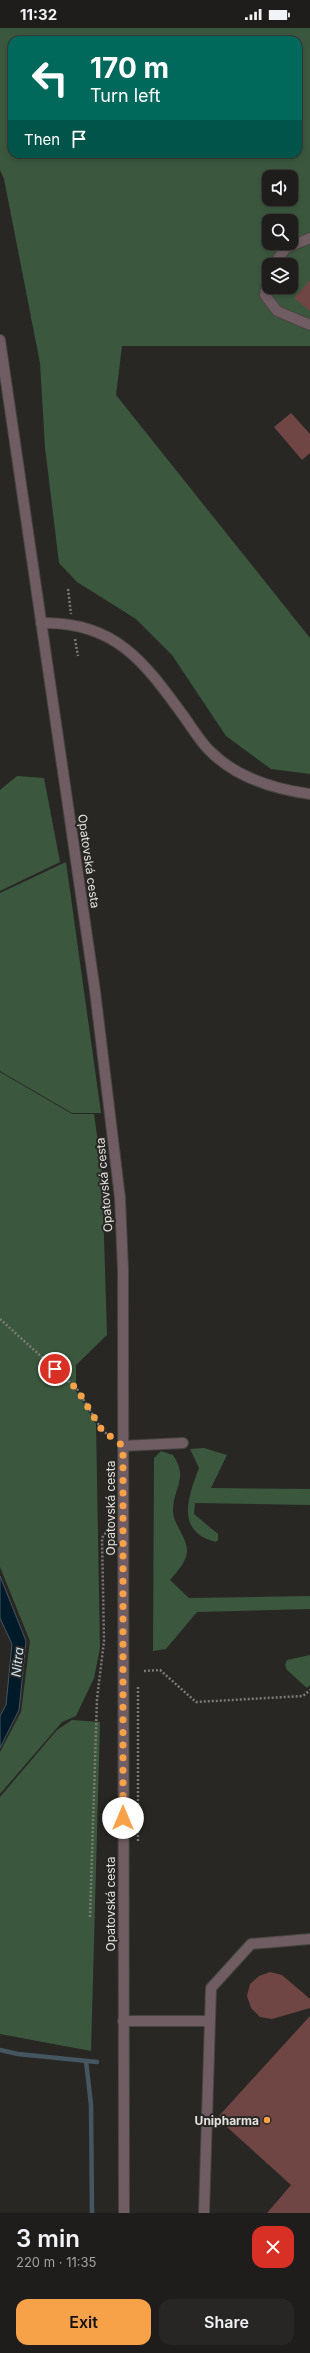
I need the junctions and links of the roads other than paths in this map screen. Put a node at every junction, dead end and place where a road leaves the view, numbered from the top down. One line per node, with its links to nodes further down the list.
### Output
1 (310, 238): 2 (street)
2 (278, 258)
3 (265, 294): 4 (street)
4 (310, 325)
5 (0, 340): 6 (street, Opatovská cesta)
6 (41, 623): 7 (street); 9 (street, Opatovská cesta)
7 (310, 794)
8 (183, 1443): 9 (street)
9 (123, 1446): 11 (street, Opatovská cesta)
10 (310, 1939): 12 (street)
11 (123, 2021): 12 (street); 13 (street, Opatovská cesta)
12 (210, 2021): 14 (street)
13 (124, 2213)
14 (204, 2213)

